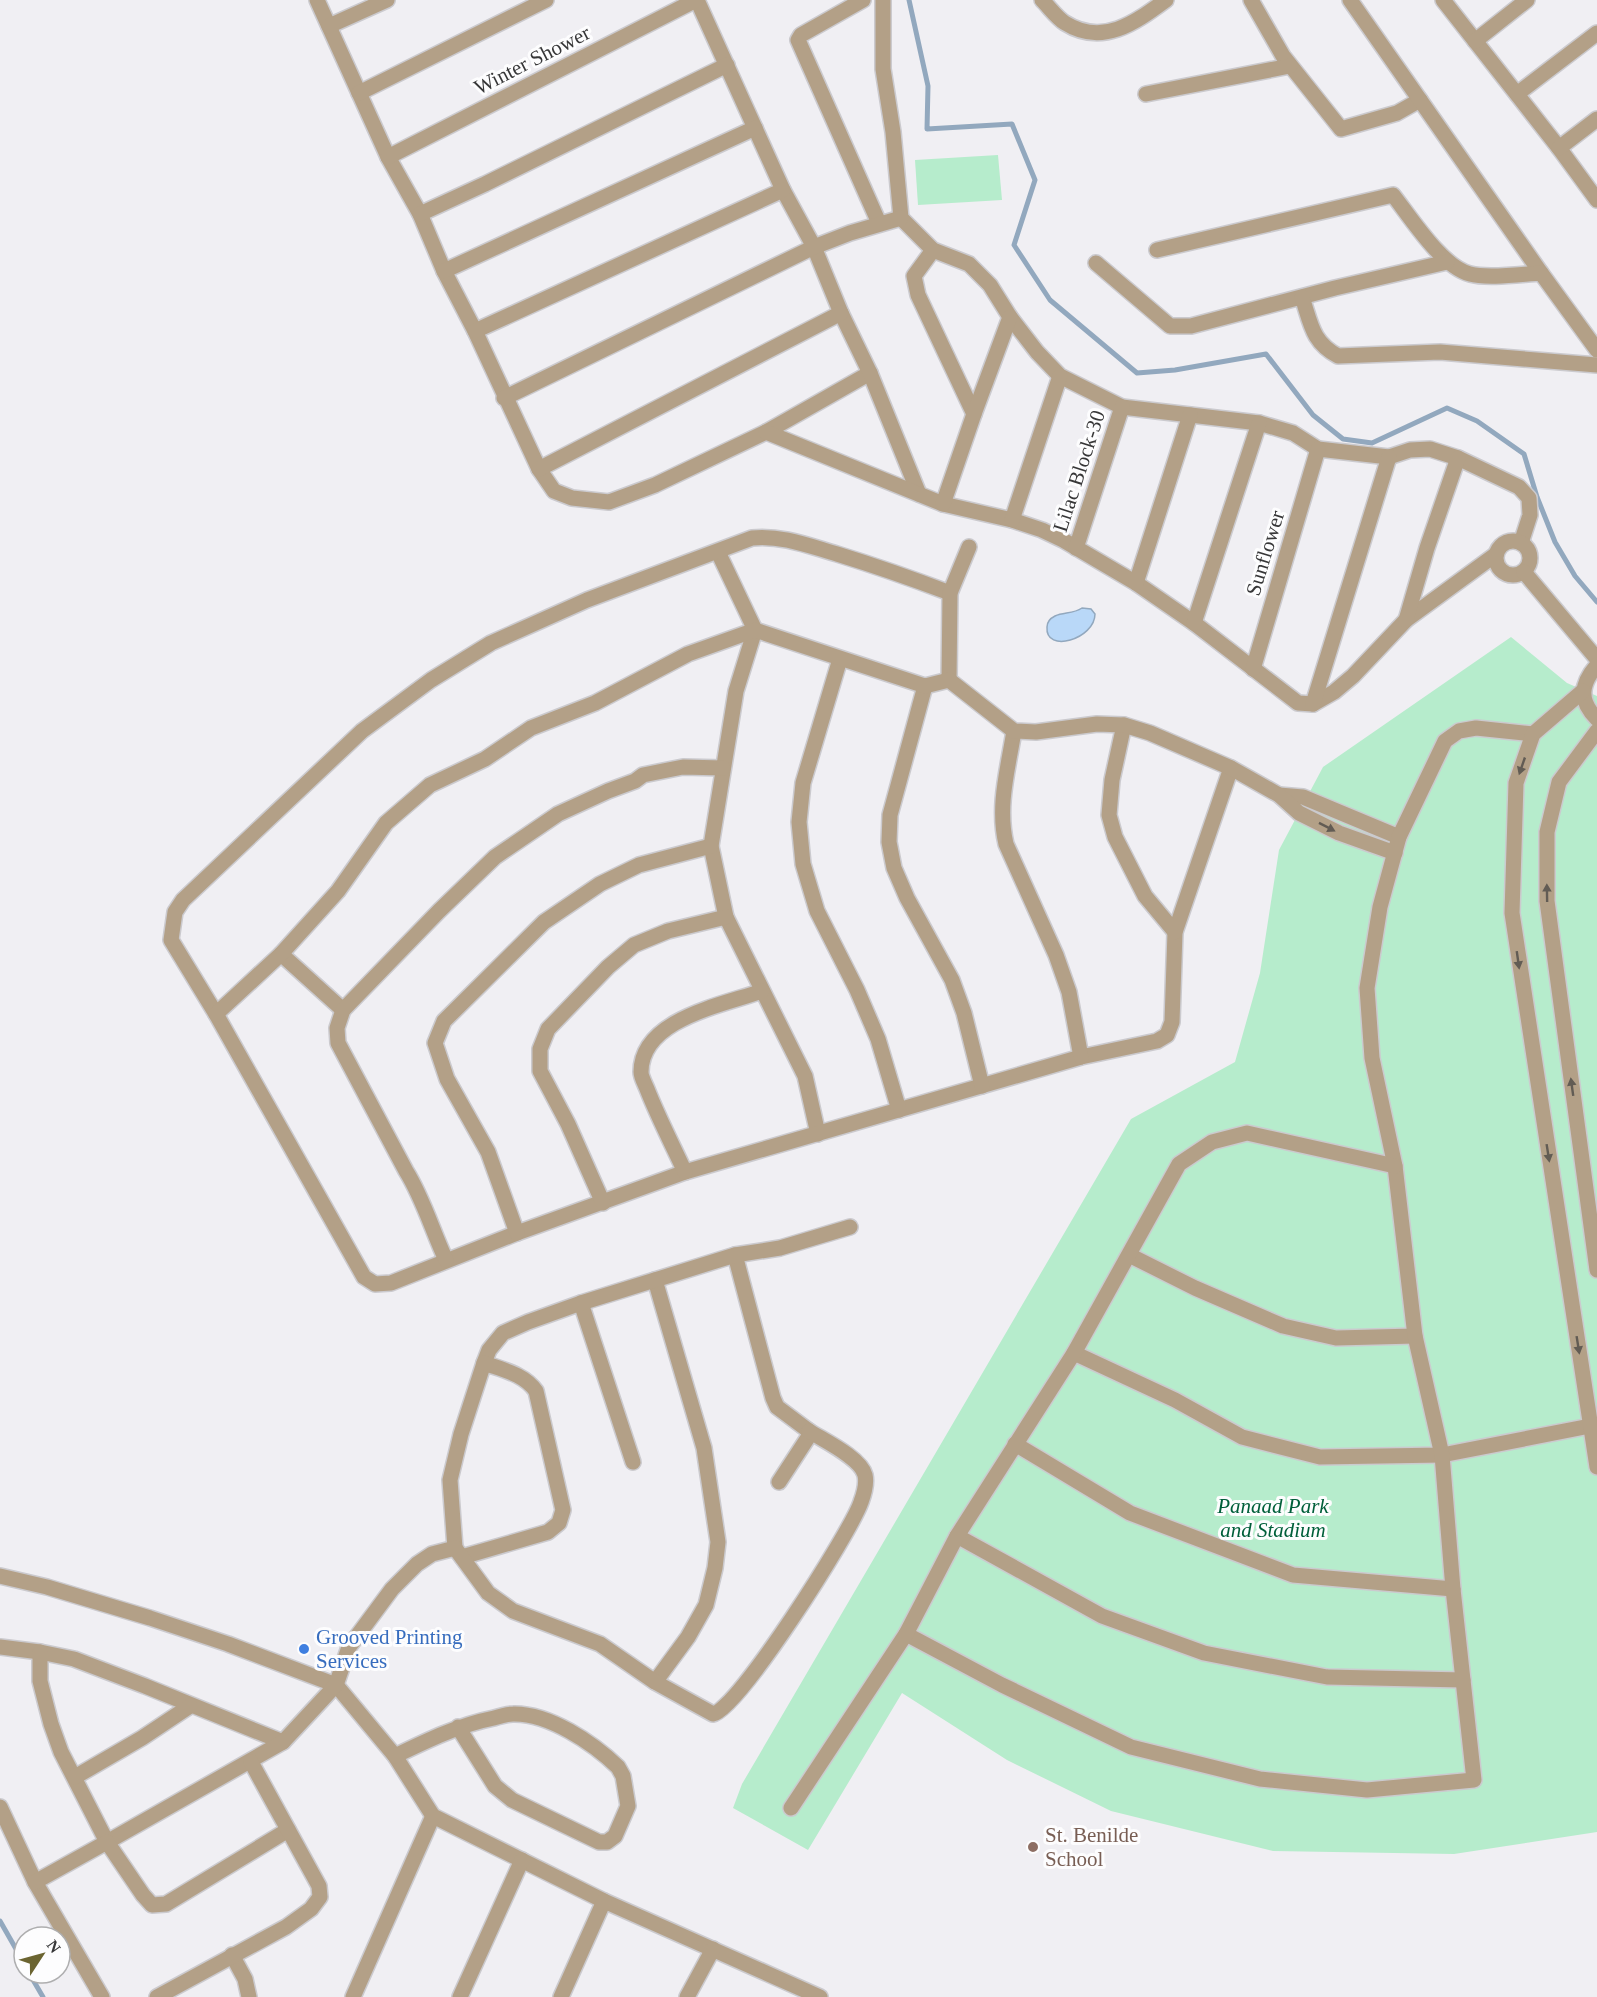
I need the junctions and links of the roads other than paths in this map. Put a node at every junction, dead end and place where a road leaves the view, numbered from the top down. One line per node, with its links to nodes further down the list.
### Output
1 (317, 0): 13 (street)
2 (387, 0): 13 (street)
3 (546, 0): 18 (street)
4 (697, 0): 16 (street); 25 (street, Winter Shower)
5 (863, 0): 30 (street)
6 (883, 0): 29 (street)
7 (1042, 0): 8 (street)
8 (1167, 0)
9 (1350, 0): 21 (street)
10 (1443, 0): 15 (street)
11 (1527, 0): 15 (street)
12 (1256, 2): 17 (street)
13 (329, 26): 18 (street)
14 (1597, 33): 20 (street)
15 (1475, 41): 20 (street)
16 (727, 65): 23 (street); 28 (street)
17 (1290, 66): 19 (street); 21 (street)
18 (359, 93): 25 (street)
19 (1146, 94)
20 (1517, 94): 24 (street)
21 (1420, 100): 37 (street)
22 (1597, 119): 24 (street)
23 (755, 128): 26 (street); 36 (street)
24 (1559, 148): 27 (street)
25 (388, 158): 28 (street)
26 (783, 190): 31 (street); 41 (street)
27 (1597, 200)
28 (420, 214): 36 (street)
29 (901, 218): 30 (street); 32 (street)
30 (879, 223): 31 (street)
31 (813, 247): 39 (street); 46 (street)
32 (933, 250): 40 (street); 48 (street)
33 (1157, 250): 34 (street)
34 (1446, 262): 37 (street); 38 (street)
35 (1096, 263): 38 (street)
36 (444, 271): 41 (street)
37 (1541, 273): 42 (street)
38 (1302, 297): 43 (street)
39 (841, 313): 44 (street); 55 (street)
40 (1010, 317): 45 (street); 48 (street)
41 (475, 331): 46 (street)
42 (1597, 350)
43 (1597, 365)
44 (870, 373): 51 (street); 56 (street)
45 (1060, 376): 47 (street); 58 (street)
46 (504, 398): 55 (street)
47 (1122, 406): 49 (street); 61 (street, Lilac Block-30)
48 (974, 414): 57 (street)
49 (1190, 415): 50 (street); 65 (street)
50 (1259, 423): 52 (street); 68 (street)
51 (766, 432): 55 (street); 56 (street)
52 (1318, 449): 53 (street); 73 (street, Sunflower)
53 (1389, 458): 54 (street); 77 (street)
54 (1458, 458): 59 (street); 67 (street)
55 (539, 469)
56 (919, 494): 57 (street)
57 (943, 504): 58 (street)
58 (1012, 520): 61 (street)
59 (1521, 543): 63 (street); 64 (street)
60 (969, 547): 66 (street)
61 (1076, 548): 65 (street)
62 (718, 552): 66 (street); 69 (street); 94 (street)
63 (1495, 555): 64 (street); 67 (street)
64 (1524, 572): 71 (street)
65 (1136, 583): 68 (street)
66 (950, 593): 74 (street)
67 (1406, 620): 77 (street)
68 (1194, 623): 73 (street)
69 (755, 630): 70 (street); 83 (street); 91 (street)
70 (840, 659): 75 (street); 97 (street)
71 (1597, 660)
72 (1597, 665): 76 (street)
73 (1253, 669): 77 (street)
74 (949, 680): 75 (street); 80 (street)
75 (925, 686): 96 (street)
76 (1583, 691): 78 (street); 82 (street)
77 (1313, 704)
78 (1597, 719)
79 (1124, 725): 80 (street); 84 (street); 90 (street)
80 (1014, 730): 95 (street)
81 (1597, 731): 107 (street, one-way to 81)
82 (1533, 734): 86 (street); 113 (street, one-way to 113)
83 (723, 768): 87 (street); 93 (street)
84 (1230, 768): 85 (street); 90 (street)
85 (1279, 795): 86 (street); 88 (street, one-way to 88)
86 (1399, 837): 88 (street)
87 (711, 846): 89 (street); 103 (street)
88 (1395, 853): 99 (street)
89 (726, 917): 92 (street); 101 (street)
90 (1175, 932): 95 (street)
91 (281, 954): 93 (street); 94 (street)
92 (762, 991): 98 (street); 100 (street)
93 (343, 1010): 106 (street)
94 (216, 1014): 106 (street)
95 (1081, 1057): 96 (street)
96 (982, 1086): 97 (street)
97 (899, 1110): 98 (street)
98 (818, 1134): 100 (street)
99 (1395, 1166): 104 (street); 110 (street)
100 (685, 1172): 101 (street)
101 (603, 1203): 103 (street)
102 (850, 1227): 105 (street)
103 (517, 1233): 106 (street)
104 (1129, 1254): 110 (street); 111 (street)
105 (735, 1255): 108 (street); 115 (street)
106 (446, 1260)
107 (1597, 1269)
108 (655, 1280): 109 (street); 129 (street)
109 (581, 1303): 112 (street); 118 (street)
110 (1415, 1336): 117 (street)
111 (1074, 1353): 116 (street); 117 (street)
112 (484, 1363): 122 (street); 122 (street)
113 (1593, 1404): 114 (street)
114 (1590, 1426): 117 (street); 119 (street)
115 (808, 1431): 120 (street); 129 (street)
116 (1015, 1444): 121 (street); 124 (street)
117 (1442, 1455): 124 (street)
118 (633, 1462)
119 (1597, 1467)
120 (779, 1482)
121 (957, 1536): 125 (street); 128 (street)
122 (459, 1552): 129 (street); 130 (street)
123 (0, 1576): 130 (street)
124 (1453, 1589): 128 (street)
125 (906, 1634): 128 (street); 138 (street)
126 (0, 1647): 127 (street)
127 (40, 1652): 131 (street); 136 (street)
128 (1463, 1680)
129 (655, 1682)
130 (336, 1685): 133 (street); 134 (street)
131 (190, 1706): 133 (street); 136 (street)
132 (458, 1727): 132 (street); 134 (street)
133 (283, 1742): 135 (street)
134 (395, 1756): 139 (street)
135 (251, 1762): 140 (street); 141 (street)
136 (75, 1777): 141 (street)
137 (0, 1807): 143 (street)
138 (791, 1808)
139 (432, 1816): 142 (street); 151 (street)
140 (288, 1830): 141 (street); 146 (street)
141 (106, 1842): 143 (street)
142 (522, 1860): 144 (street); 152 (street)
143 (35, 1882): 148 (street)
144 (604, 1901): 145 (street); 153 (street)
145 (713, 1949): 147 (street); 154 (street)
146 (232, 1955): 149 (street); 150 (street)
147 (812, 1995)
148 (102, 1997)
149 (157, 1997)
150 (249, 1997)
151 (352, 1997)
152 (460, 1997)
153 (561, 1997)
154 (687, 1997)

